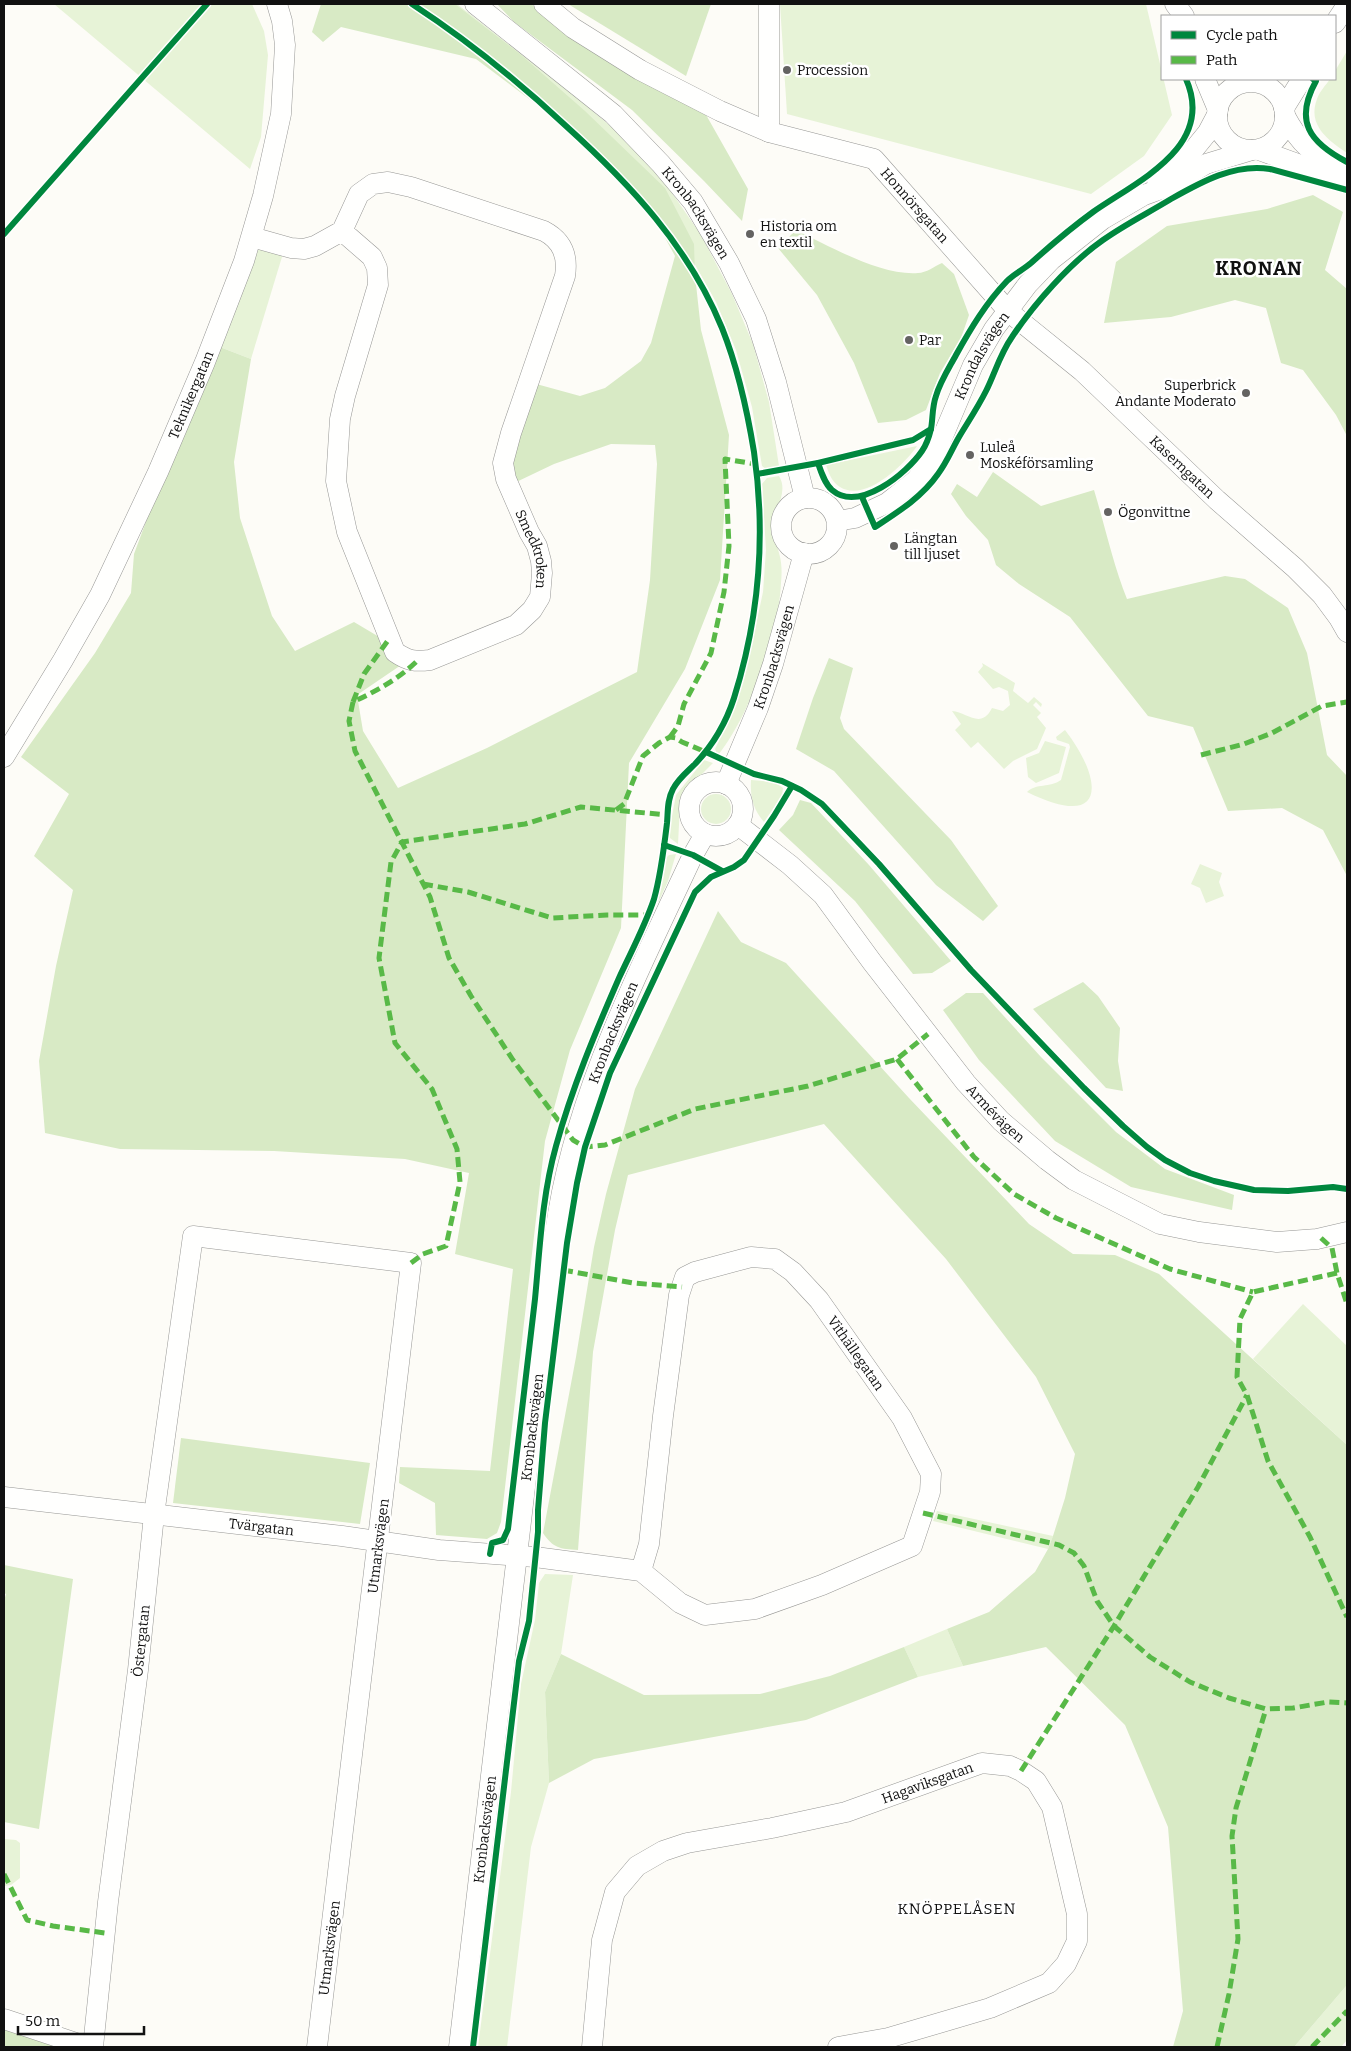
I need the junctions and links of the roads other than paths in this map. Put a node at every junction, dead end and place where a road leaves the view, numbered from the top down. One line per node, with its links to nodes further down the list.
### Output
1 (277, 4): 20 (street, Teknikergatan)
2 (475, 4): 22 (street, Kronbacksvägen)
3 (544, 4): 14 (street, Honnörsgatan)
4 (769, 4): 14 (street)
5 (1175, 4): 7 (street)
6 (1347, 5): 8 (street)
7 (1183, 15)
8 (1336, 22)
9 (1205, 80): 13 (street)
10 (1301, 80): 12 (street)
11 (1253, 81): 12 (street); 13 (street)
12 (1285, 112): 15 (street); 16 (street)
13 (1218, 113): 15 (street); 18 (street, Krondalsvägen)
14 (769, 132): 21 (street, Honnörsgatan)
15 (1255, 150): 17 (street); 18 (street, Krondalsvägen)
16 (1347, 170)
17 (1347, 182)
18 (1144, 195): 21 (street, Krondalsvägen)
19 (342, 231): 19 (street, Smedkroken); 20 (street)
20 (252, 237): 26 (street, Teknikergatan)
21 (1007, 310): 23 (street, Krondalsvägen); 25 (street, Kaserngatan)
22 (805, 498): 23 (street); 24 (street)
23 (837, 521): 24 (street)
24 (804, 553): 27 (street, Kronbacksvägen)
25 (1347, 632)
26 (4, 757)
27 (726, 784): 28 (street); 29 (street)
28 (738, 825): 29 (street); 30 (street, Armévägen)
29 (705, 834): 35 (street, Kronbacksvägen)
30 (1347, 1232)
31 (193, 1236): 33 (street, Östergatan); 34 (street, Utmarksvägen)
32 (4, 1497): 33 (street, Tvärgatan)
33 (154, 1515): 34 (street, Tvärgatan); 39 (street, Östergatan)
34 (379, 1541): 35 (street, Tvärgatan); 40 (street, Utmarksvägen)
35 (518, 1555): 36 (street); 41 (street, Kronbacksvägen)
36 (641, 1571): 36 (street, Vithällegatan)
37 (4, 2018): 38 (street)
38 (88, 2047)
39 (93, 2047)
40 (317, 2047)
41 (459, 2047)
42 (592, 2047): 43 (street, Hagaviksgatan)
43 (838, 2047)

